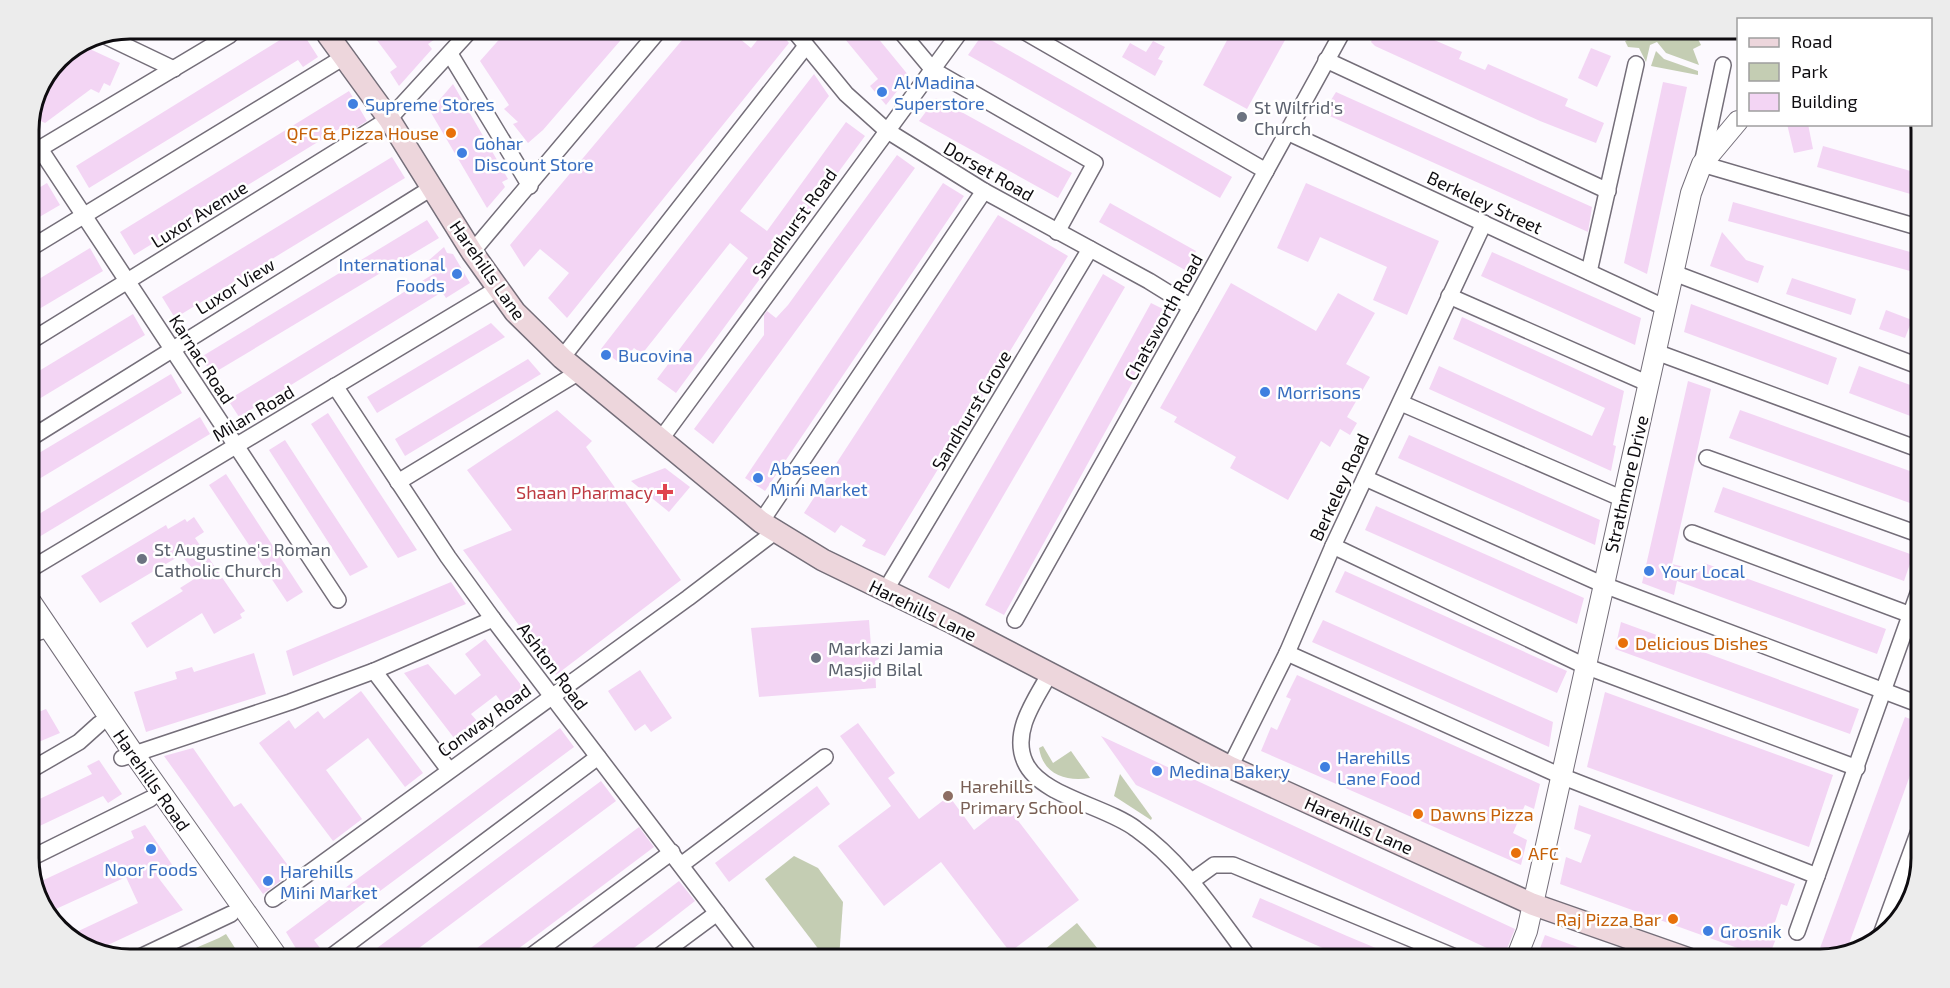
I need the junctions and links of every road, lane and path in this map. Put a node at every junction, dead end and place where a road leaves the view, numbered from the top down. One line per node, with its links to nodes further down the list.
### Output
1 (225, 39): 17 (street)
2 (331, 39): 13 (main road, Harehills Lane)
3 (463, 39): 12 (street, Luxor Avenue)
4 (652, 39): 27 (street)
5 (801, 39): 11 (street, Dorset Road)
6 (907, 39): 18 (street)
7 (955, 39): 18 (street, Sandhurst Road)
8 (1037, 39): 26 (street)
9 (1338, 39): 14 (street, Chatsworth Road)
10 (115, 41): 17 (street)
11 (806, 46): 21 (street, Dorset Road); 48 (street)
12 (450, 54): 19 (street, Luxor Avenue); 27 (street)
13 (344, 57): 19 (main road, Harehills Lane); 31 (street)
14 (1326, 60): 22 (street, Chatsworth Road); 30 (street)
15 (1636, 64): 30 (street)
16 (1723, 65): 25 (street, Strathmore Drive)
17 (174, 69): 23 (street)
18 (933, 70): 21 (street, Sandhurst Road); 34 (street)
19 (389, 119): 28 (main road, Harehills Lane); 40 (street, Luxor Avenue)
20 (1737, 122): 25 (street)
21 (886, 130): 29 (street, Dorset Road); 55 (street, Sandhurst Road)
22 (1287, 132): 26 (street, Chatsworth Road); 32 (street, Berkeley Street)
23 (39, 145)
24 (39, 158): 31 (street, Karnac Road)
25 (1702, 164): 33 (street); 39 (street, Strathmore Drive)
26 (1266, 171): 43 (street, Chatsworth Road)
27 (530, 186): 37 (street)
28 (433, 187): 37 (main road, Harehills Lane); 46 (street, Luxor View)
29 (984, 191): 34 (street, Dorset Road); 62 (street, Conway Road)
30 (1608, 191): 38 (street)
31 (84, 216): 35 (street); 40 (street, Karnac Road)
32 (1484, 223): 38 (street, Berkeley Street); 42 (street, Berkeley Road)
33 (1911, 225)
34 (1057, 232): 36 (street, Dorset Road)
35 (39, 243)
36 (1090, 249): 43 (street, Dorset Road); 68 (street, Sandhurst Grove)
37 (472, 252): 41 (main road, Harehills Lane)
38 (1589, 272): 44 (street, Berkeley Street)
39 (1674, 273): 44 (street, Strathmore Drive); 49 (street)
40 (127, 281): 45 (street, Luxor Avenue); 46 (street, Karnac Road)
41 (498, 289): 48 (main road, Harehills Lane); 52 (street, Milan Road)
42 (1449, 296): 51 (street); 53 (street, Berkeley Road)
43 (1191, 307): 72 (street, Chatsworth Road)
44 (1666, 308): 47 (street, Strathmore Drive)
45 (39, 336)
46 (172, 348): 54 (street, Luxor View); 56 (street, Karnac Road)
47 (1656, 352): 51 (street, Strathmore Drive); 57 (street)
48 (562, 358): 50 (main road, Harehills Lane)
49 (1911, 363)
50 (579, 372): 55 (main road, Harehills Lane); 60 (street)
51 (1649, 384): 61 (street, Strathmore Drive)
52 (336, 386): 56 (street, Milan Road); 60 (street, Ashton Road)
53 (1401, 403): 59 (street, Berkeley Road); 61 (street)
54 (39, 433)
55 (661, 439): 62 (main road, Harehills Lane)
56 (236, 446): 66 (street, Milan Road); 69 (street, Karnac Road)
57 (1911, 446)
58 (1707, 458): 63 (street)
59 (1365, 478): 65 (street, Berkeley Road); 67 (street)
60 (398, 482): 71 (street, Ashton Road)
61 (1623, 499): 67 (street, Strathmore Drive)
62 (769, 527): 68 (main road, Harehills Lane); 80 (street, Conway Road)
63 (1911, 532)
64 (1692, 533): 70 (street)
65 (1333, 546): 75 (street, Berkeley Road); 76 (street)
66 (39, 564)
67 (1604, 585): 76 (street, Strathmore Drive); 79 (street)
68 (885, 591): 78 (main road, Harehills Lane)
69 (338, 600)
70 (1911, 615): 79 (street)
71 (493, 619): 77 (street); 80 (street, Ashton Road)
72 (1015, 620)
73 (39, 632): 83 (street, Harehills Road)
74 (39, 633): 82 (street, Harehills Road)
75 (1287, 653): 87 (street, Berkeley Road); 90 (street)
76 (1585, 666): 88 (street); 90 (street, Strathmore Drive)
77 (374, 671): 83 (street); 89 (street)
78 (1050, 673): 87 (main road, Harehills Lane); 96 (street)
79 (1885, 691): 81 (street); 88 (street)
80 (551, 695): 84 (street, Ashton Road); 89 (street, Conway Road)
81 (1911, 701)
82 (99, 724): 83 (street, Harehills Road); 86 (street)
83 (128, 756): 91 (street, Harehills Road); 105 (street, Harehills Road)
84 (598, 757): 94 (street, Ashton Road); 106 (street)
85 (825, 757): 94 (street)
86 (39, 765)
87 (1230, 767): 98 (main road, Harehills Lane)
88 (1857, 768): 95 (street)
89 (449, 770): 97 (street, Conway Road)
90 (1561, 776): 95 (street); 98 (street, Strathmore Drive)
91 (150, 799): 92 (street); 100 (street, Harehills Road)
92 (39, 854)
93 (1911, 854): 101 (street)
94 (676, 859): 99 (street, Ashton Road); 107 (street)
95 (1817, 876): 102 (street)
96 (1192, 880): 110 (street); 111 (street)
97 (273, 899)
98 (1532, 904): 112 (street, Strathmore Drive); 113 (main road, Harehills Lane)
99 (717, 913): 108 (street); 109 (street, Ashton Road)
100 (231, 914): 103 (street); 104 (street, Harehills Road)
101 (1887, 919)
102 (1797, 932)
103 (159, 949)
104 (257, 949)
105 (271, 949)
106 (343, 949)
107 (543, 949)
108 (670, 949)
109 (744, 949)
110 (1242, 949)
111 (1434, 949)
112 (1520, 949)
113 (1658, 949)

